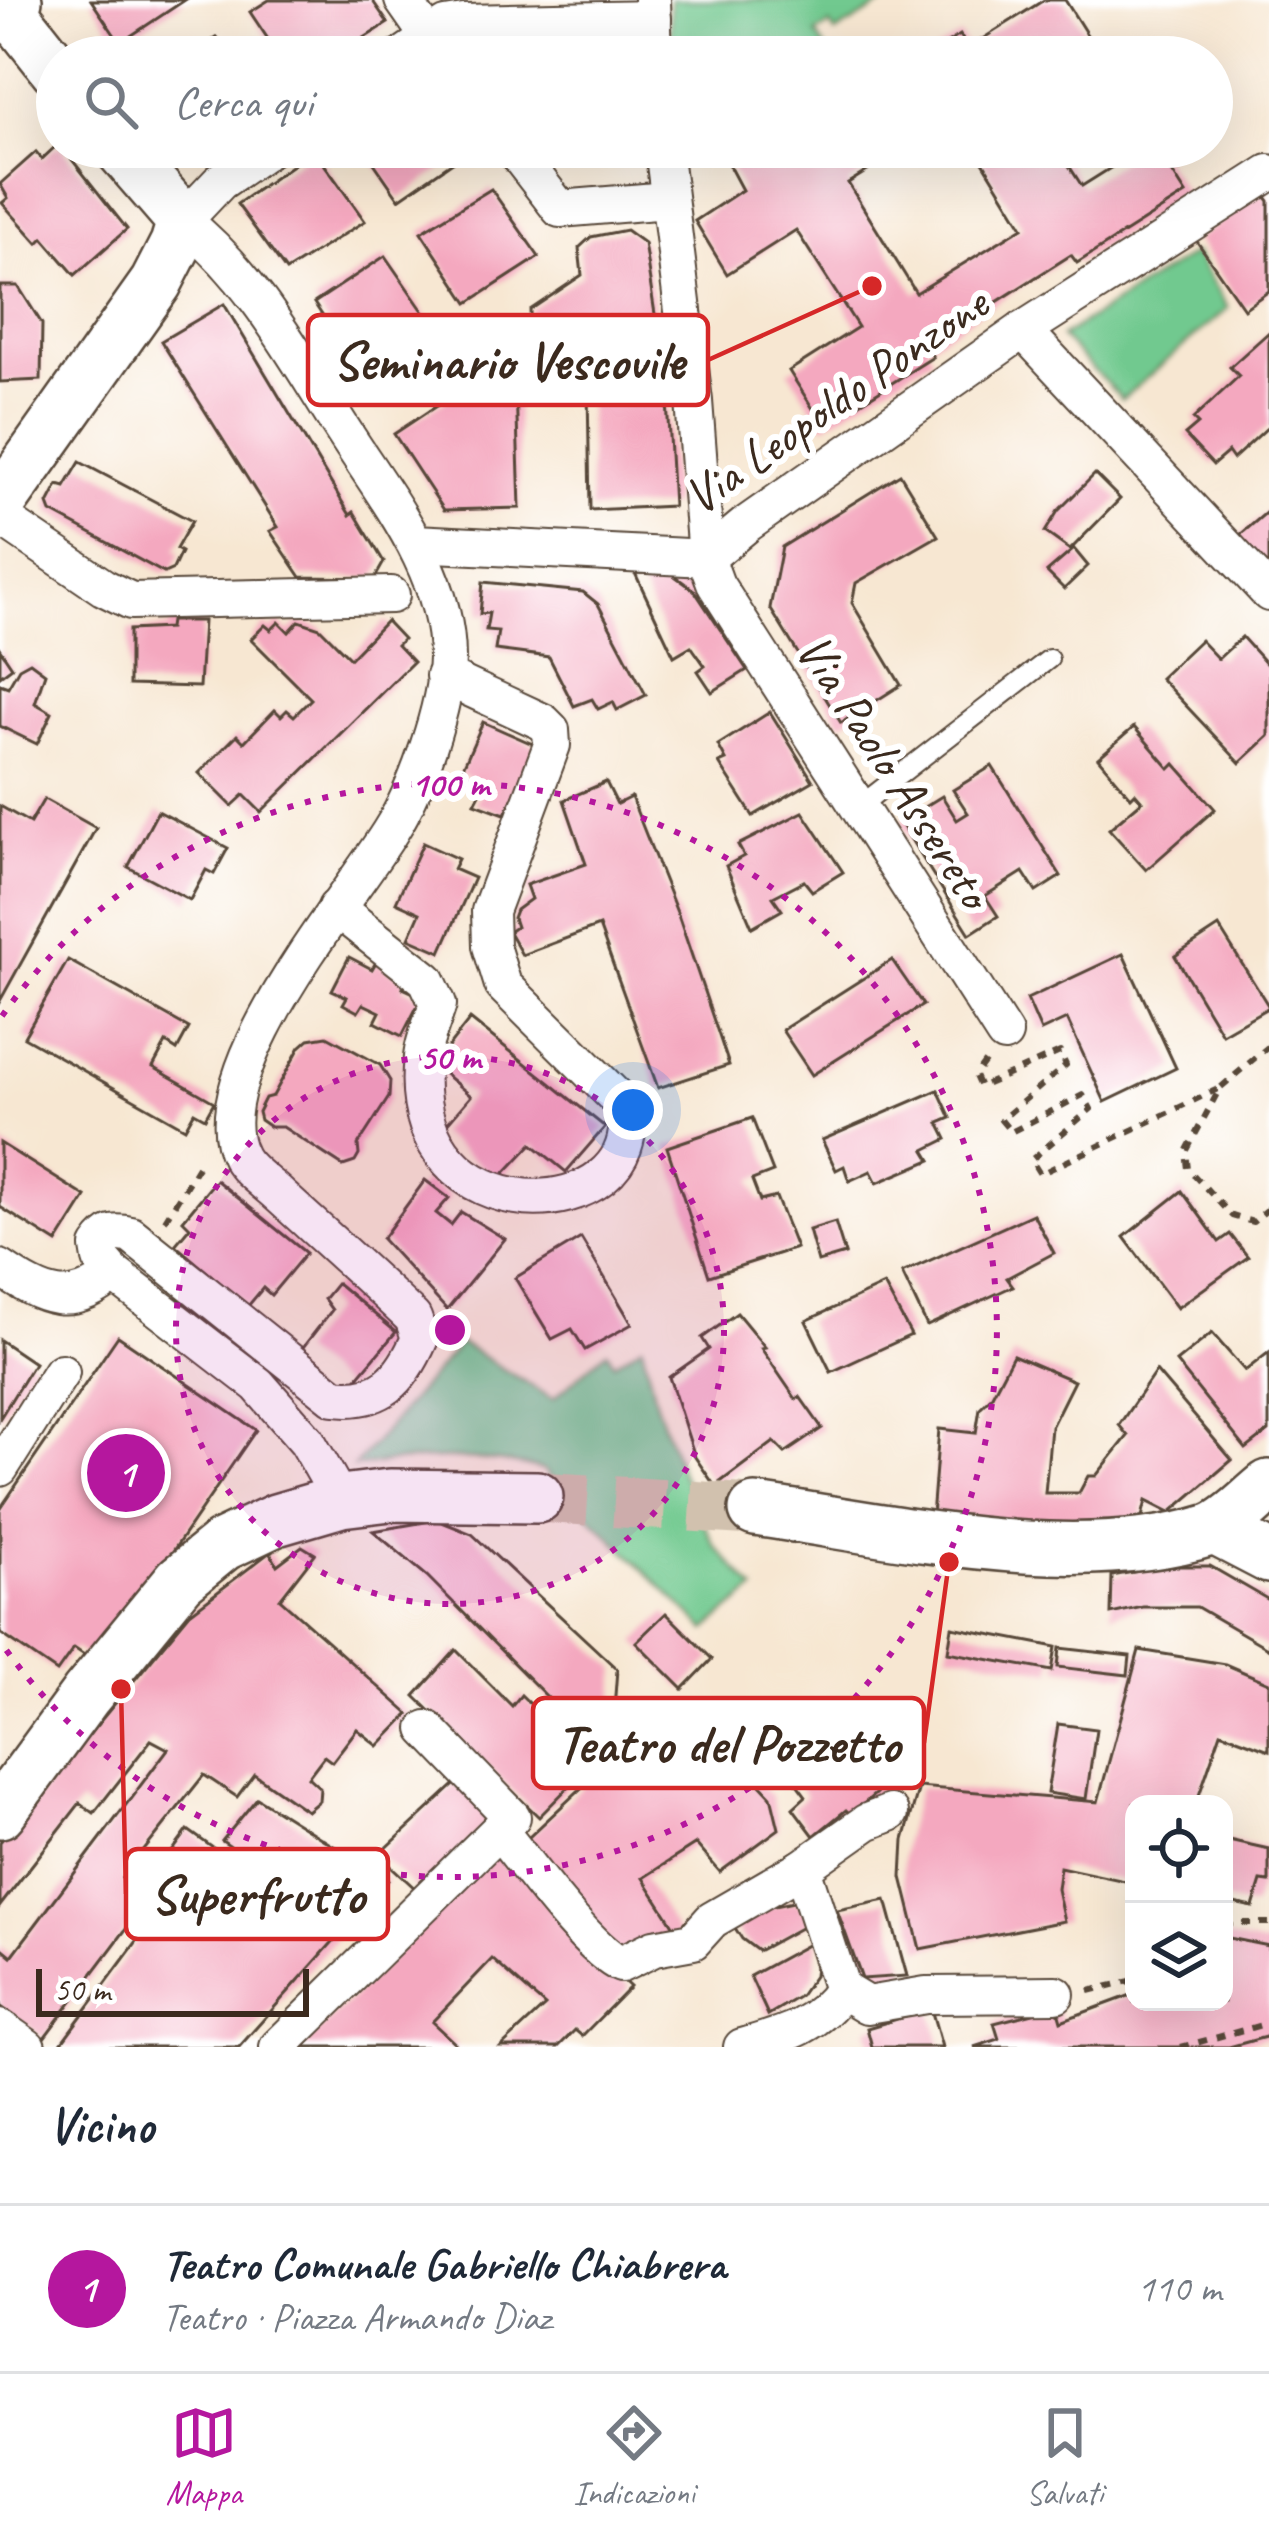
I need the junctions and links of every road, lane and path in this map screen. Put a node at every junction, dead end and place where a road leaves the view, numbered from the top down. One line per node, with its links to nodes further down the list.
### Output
1 (403, 0): 4 (street)
2 (11, 4): 6 (street)
3 (652, 9): 5 (street)
4 (418, 36)
5 (437, 36)
6 (36, 40)
7 (137, 168): 13 (street)
8 (240, 168): 13 (street)
9 (528, 168): 12 (street)
10 (665, 168): 12 (street)
11 (1269, 173): 14 (street, Via Leopoldo Ponzone)
12 (668, 200): 17 (street)
13 (183, 221): 15 (street); 16 (street)
14 (1023, 330): 17 (street, Via Leopoldo Ponzone); 18 (street)
15 (4, 491): 19 (street)
16 (415, 543): 17 (street, Via Leopoldo Ponzone); 21 (street)
17 (706, 558): 22 (street, Via Paolo Assereto)
18 (1269, 593)
19 (391, 595)
20 (1049, 658): 22 (lane)
21 (444, 676): 23 (street); 23 (street)
22 (857, 808): 24 (street, Via Paolo Assereto)
23 (336, 908): 27 (street)
24 (1004, 1034): 26 (path)
25 (1269, 1046): 26 (path)
26 (1220, 1088): 28 (path)
27 (230, 1117): 29 (path); 29 (street)
28 (1269, 1208)
29 (146, 1247): 31 (street)
30 (0, 1268): 31 (street)
31 (114, 1274): 36 (street)
32 (61, 1372): 33 (street)
33 (0, 1468)
34 (1269, 1486): 38 (street)
35 (537, 1497): 36 (street)
36 (341, 1502): 41 (street)
37 (755, 1510): 38 (street)
38 (1215, 1529): 39 (street)
39 (1269, 1558)
40 (427, 1729): 43 (street)
41 (0, 1812)
42 (890, 1813): 44 (street)
43 (505, 1824): 44 (street); 53 (street)
44 (802, 1868): 48 (street)
45 (1233, 1923): 46 (path)
46 (1269, 1923)
47 (1125, 1984): 49 (path)
48 (842, 1990): 49 (street); 54 (street)
49 (1056, 1994)
50 (1269, 2024): 55 (path)
51 (0, 2028): 52 (street)
52 (27, 2047)
53 (278, 2047)
54 (742, 2047)
55 (1181, 2047)

